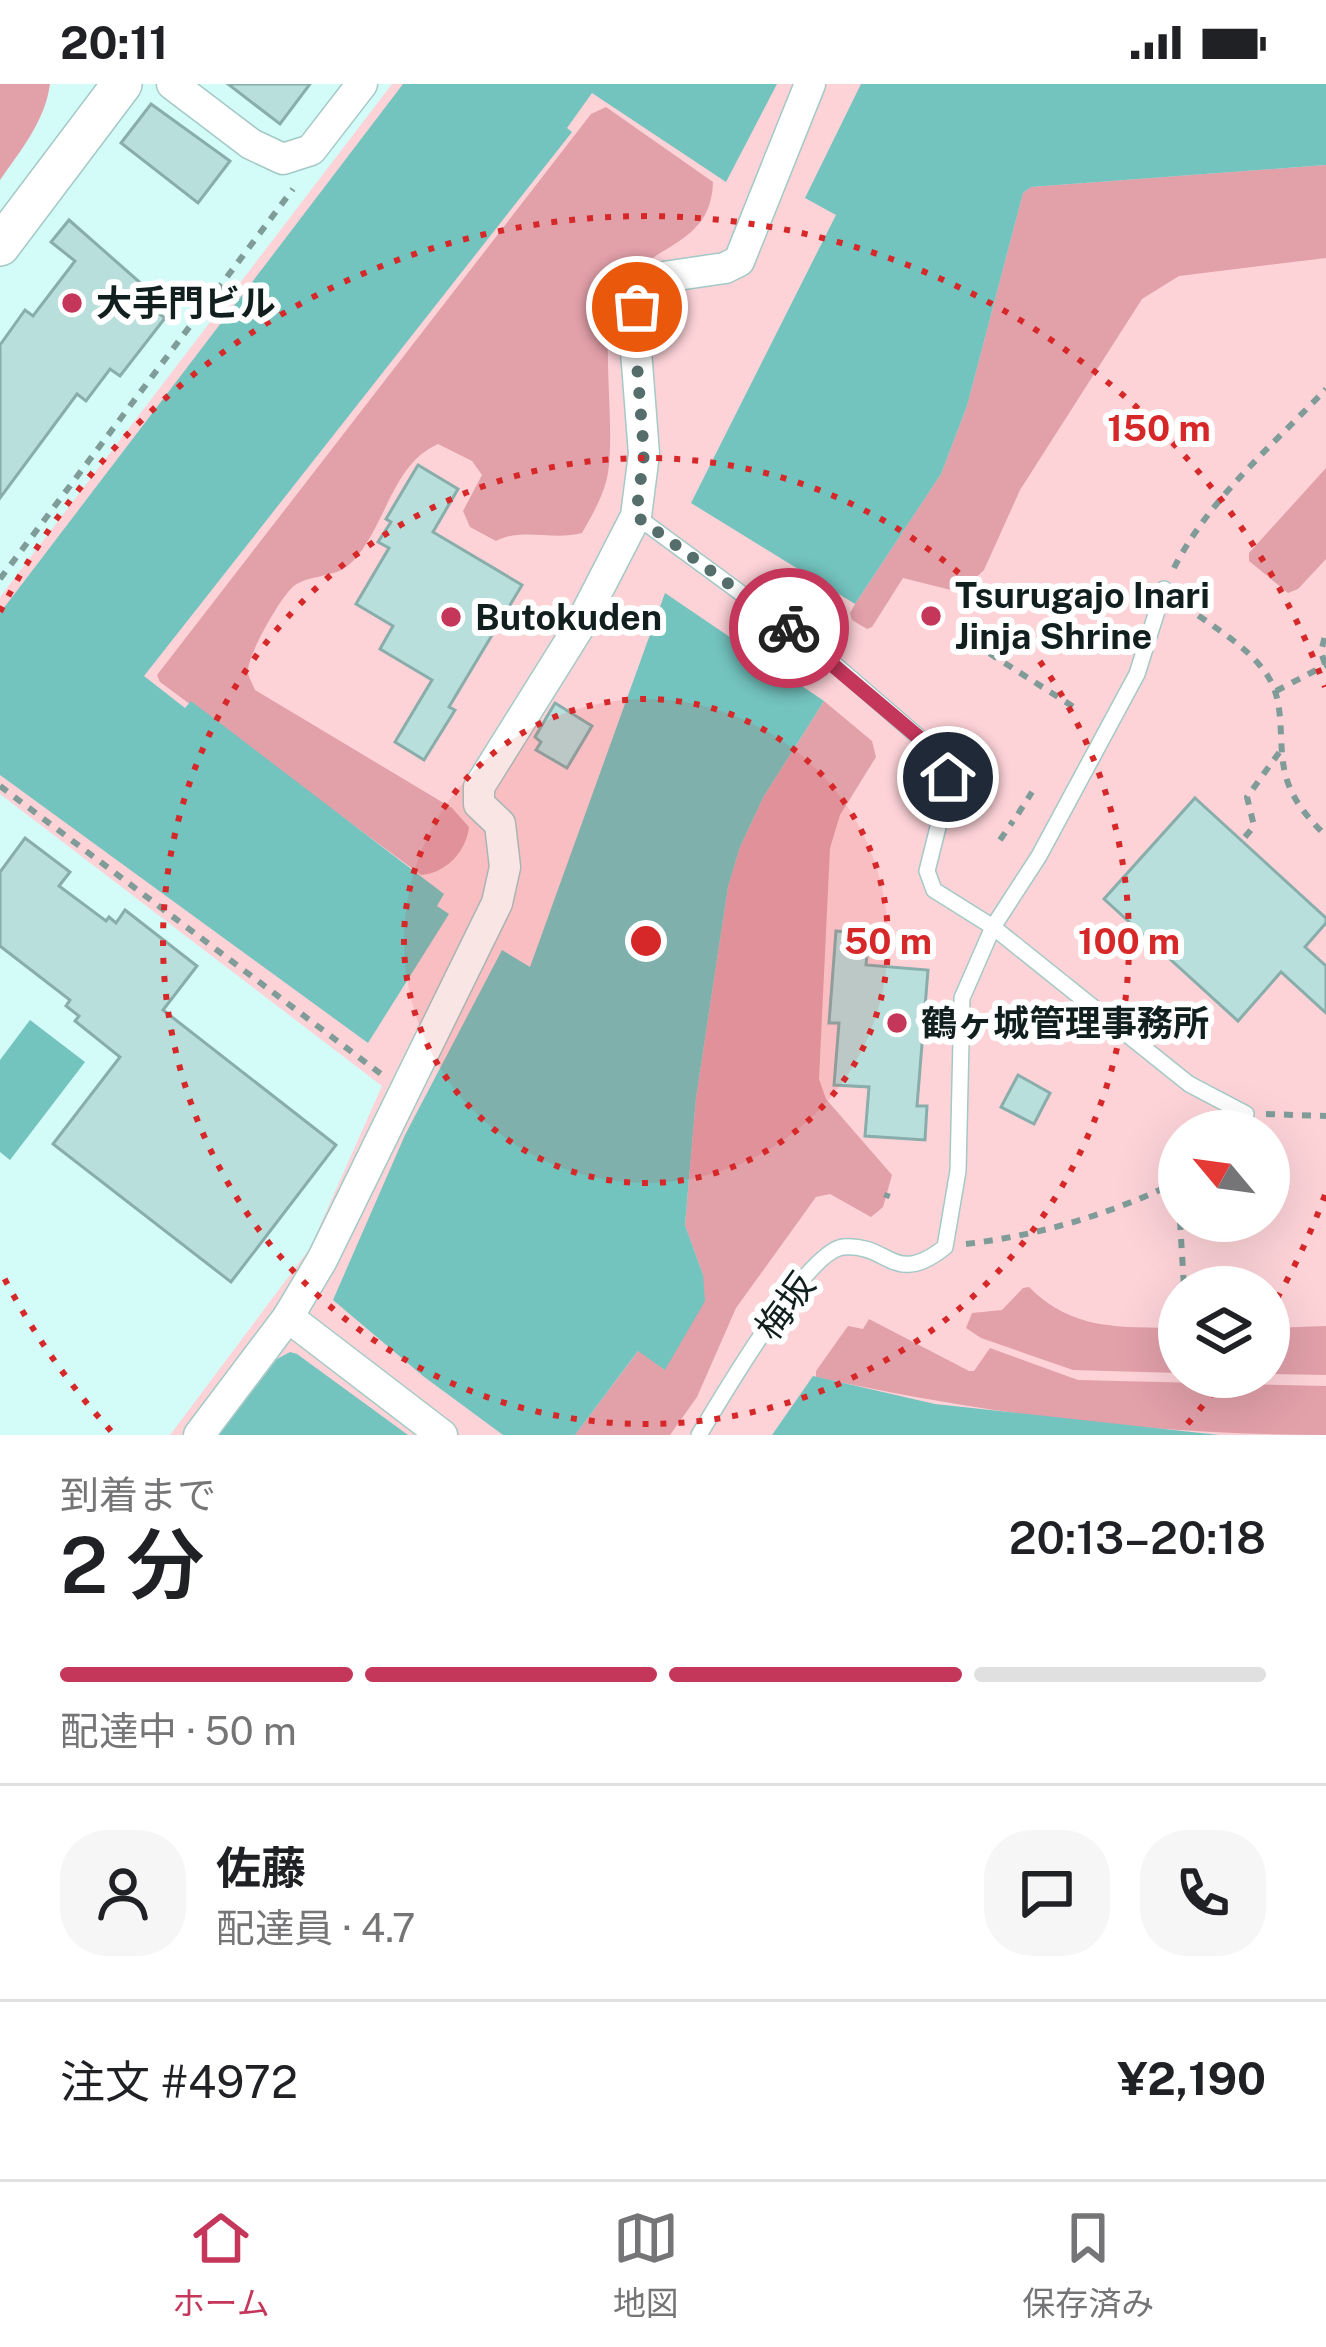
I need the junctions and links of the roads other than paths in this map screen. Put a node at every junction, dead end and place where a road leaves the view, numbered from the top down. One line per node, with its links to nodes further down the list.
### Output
1 (122, 84): 5 (street)
2 (172, 84): 3 (street)
3 (362, 84)
4 (810, 84): 6 (street)
5 (0, 246)
6 (636, 516): 8 (lane); 10 (street)
7 (1164, 590): 8 (lane)
8 (994, 927): 9 (lane); 13 (lane, 梅坂)
9 (1239, 1110)
10 (288, 1317): 11 (street); 12 (street)
11 (200, 1435)
12 (442, 1435)
13 (699, 1435)

